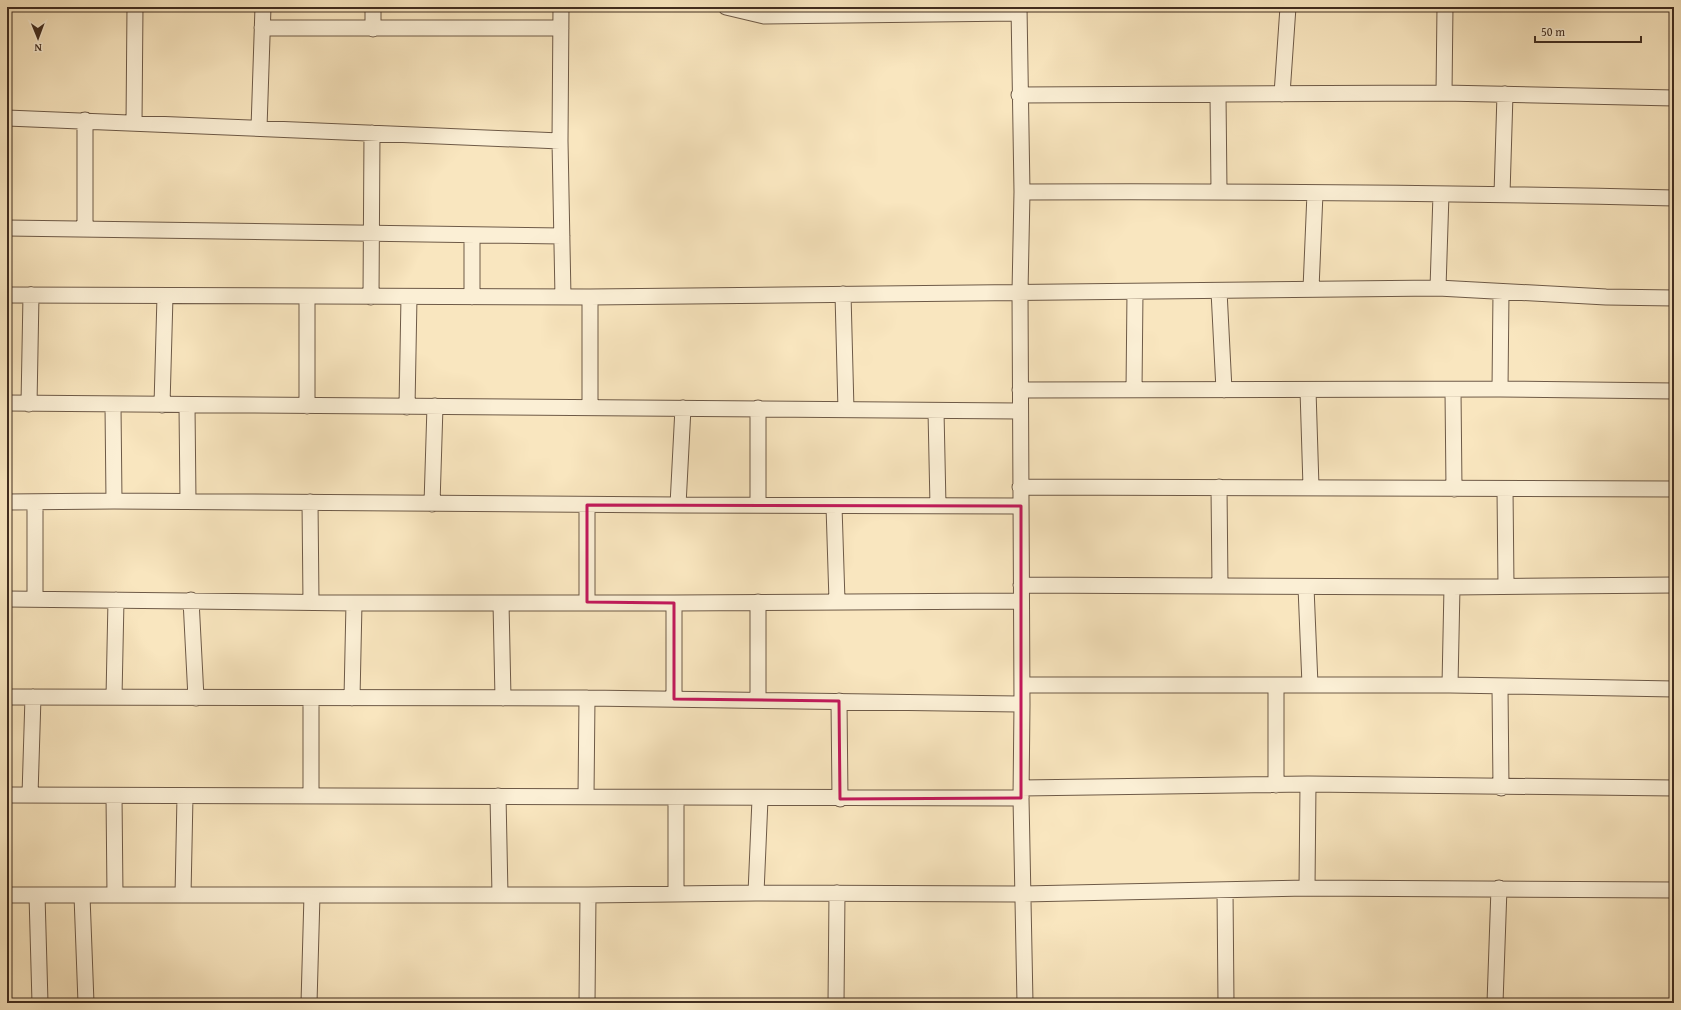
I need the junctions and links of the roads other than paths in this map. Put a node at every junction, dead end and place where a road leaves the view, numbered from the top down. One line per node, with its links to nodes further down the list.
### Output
1 (135, 7): 21 (street)
2 (263, 7): 10 (street)
3 (373, 7): 12 (street)
4 (561, 7): 11 (street)
5 (726, 7): 8 (street)
6 (1288, 7): 14 (street)
7 (1445, 7): 13 (street)
8 (746, 10): 9 (street)
9 (1019, 10): 16 (street)
10 (262, 28): 12 (street); 22 (street)
11 (561, 28): 12 (street); 24 (street)
12 (373, 29)
13 (1444, 92): 14 (street); 15 (street)
14 (1282, 94): 17 (street)
15 (1505, 94): 18 (street); 29 (street)
16 (1019, 95): 17 (street); 26 (street)
17 (1218, 95): 25 (street)
18 (1674, 98)
19 (7, 118): 20 (street)
20 (85, 120): 21 (street); 32 (street)
21 (134, 123): 22 (street)
22 (259, 128): 23 (street)
23 (372, 133): 24 (street); 33 (street)
24 (560, 141): 35 (street)
25 (1219, 191): 26 (street); 27 (street)
26 (1022, 192): 39 (street)
27 (1315, 193): 28 (street); 37 (street)
28 (1441, 194): 29 (street); 36 (street)
29 (1502, 194): 30 (street)
30 (1674, 198)
31 (7, 228): 32 (street)
32 (85, 228): 33 (street)
33 (370, 234): 34 (street); 47 (street)
34 (472, 235): 35 (street); 49 (street)
35 (562, 236): 50 (street)
36 (1438, 288): 37 (street); 41 (street)
37 (1311, 289): 38 (street)
38 (1219, 291): 40 (street); 56 (street)
39 (1020, 292): 40 (street); 42 (street); 54 (street)
40 (1135, 292): 55 (street)
41 (1501, 292): 52 (street); 53 (street)
42 (842, 294): 51 (street); 71 (street)
43 (7, 295): 44 (street)
44 (31, 295): 45 (street); 61 (street)
45 (165, 296): 46 (street); 62 (street)
46 (307, 296): 47 (street); 65 (street)
47 (371, 296): 48 (street)
48 (409, 297): 49 (street); 67 (street)
49 (472, 297): 50 (street)
50 (562, 297): 51 (street)
51 (590, 297): 68 (street)
52 (1674, 298)
53 (1500, 389): 58 (street); 59 (street)
54 (1020, 390): 55 (street); 72 (street)
55 (1134, 390): 56 (street)
56 (1224, 390): 57 (street)
57 (1308, 390): 58 (street); 76 (street)
58 (1453, 390): 77 (street)
59 (1674, 391)
60 (7, 403): 61 (street)
61 (29, 404): 63 (street)
62 (162, 405): 63 (street); 64 (street)
63 (113, 406): 80 (street)
64 (188, 406): 65 (street); 81 (street)
65 (307, 406): 67 (street)
66 (435, 406): 67 (street); 68 (street); 85 (street)
67 (407, 407)
68 (590, 408): 69 (street)
69 (683, 408): 70 (street); 87 (street)
70 (758, 408): 71 (street); 88 (street)
71 (846, 410): 73 (street)
72 (1020, 410): 73 (street); 74 (street)
73 (936, 411): 90 (street)
74 (1020, 487): 75 (street); 91 (street)
75 (1219, 487): 76 (street); 94 (street)
76 (1311, 487): 77 (street)
77 (1454, 489): 78 (street)
78 (1505, 489): 79 (street); 95 (street)
79 (1674, 489)
80 (114, 501): 81 (street); 83 (street)
81 (188, 501): 84 (street)
82 (7, 502): 83 (street)
83 (35, 502): 98 (street)
84 (310, 502): 85 (street); 104 (street)
85 (432, 504): 86 (street)
86 (587, 504): 87 (street); 105 (street)
87 (678, 505): 88 (street)
88 (758, 505): 89 (street)
89 (834, 506): 90 (street); 102 (street)
90 (938, 506): 91 (street)
91 (1021, 506): 92 (street)
92 (1020, 585): 94 (street); 103 (street)
93 (1674, 585): 95 (street)
94 (1220, 586): 96 (street)
95 (1506, 586): 97 (street)
96 (1306, 587): 97 (street); 112 (street)
97 (1452, 587): 113 (street)
98 (35, 598): 99 (street); 100 (street)
99 (7, 599)
100 (116, 600): 101 (street); 118 (street)
101 (191, 600): 104 (street); 119 (street)
102 (837, 601): 103 (street); 106 (street)
103 (1020, 601): 110 (street)
104 (311, 602): 107 (street)
105 (587, 602): 108 (street); 109 (street)
106 (758, 602): 109 (street); 125 (street)
107 (354, 603): 108 (street); 120 (street)
108 (501, 603): 121 (street)
109 (674, 604): 124 (street)
110 (1022, 684): 111 (street); 127 (street)
111 (1276, 685): 112 (street); 129 (street)
112 (1310, 685): 113 (street)
113 (1450, 686): 114 (street)
114 (1500, 687): 115 (street); 130 (street)
115 (1674, 689)
116 (7, 697): 117 (street)
117 (34, 697): 118 (street); 134 (street)
118 (114, 697): 119 (street)
119 (196, 698): 123 (street)
120 (352, 698): 121 (street); 123 (street)
121 (503, 698): 122 (street)
122 (588, 698): 124 (street); 139 (street)
123 (311, 699): 137 (street)
124 (674, 699): 125 (street)
125 (758, 700): 126 (street)
126 (839, 701): 127 (street); 141 (street)
127 (1022, 704): 132 (street)
128 (1308, 784): 129 (street); 130 (street); 143 (street)
129 (1276, 785): 132 (street)
130 (1501, 788): 131 (street)
131 (1674, 788)
132 (1021, 793): 141 (street); 150 (street)
133 (7, 795): 134 (street)
134 (30, 795): 135 (street)
135 (114, 796): 136 (street); 153 (street)
136 (185, 796): 137 (street); 154 (street)
137 (311, 796): 138 (street)
138 (498, 796): 139 (street); 156 (street)
139 (586, 796): 140 (street)
140 (676, 798): 142 (street); 149 (street)
141 (840, 798): 142 (street)
142 (760, 799): 147 (street)
143 (1307, 888): 144 (street); 145 (street)
144 (1499, 888): 146 (street); 166 (street)
145 (1225, 890): 150 (street); 165 (street)
146 (1674, 890)
147 (756, 893): 148 (street); 149 (street)
148 (837, 893): 150 (street); 163 (street)
149 (676, 894): 157 (street)
150 (1023, 894): 164 (street)
151 (7, 895): 152 (street)
152 (37, 895): 158 (street); 159 (street)
153 (115, 895): 154 (street); 158 (street)
154 (183, 895): 155 (street)
155 (312, 895): 156 (street); 161 (street)
156 (500, 895): 157 (street)
157 (588, 895): 162 (street)
158 (82, 896): 160 (street)
159 (40, 1003)
160 (86, 1003)
161 (309, 1003)
162 (587, 1003)
163 (836, 1003)
164 (1025, 1003)
165 (1226, 1003)
166 (1495, 1003)

